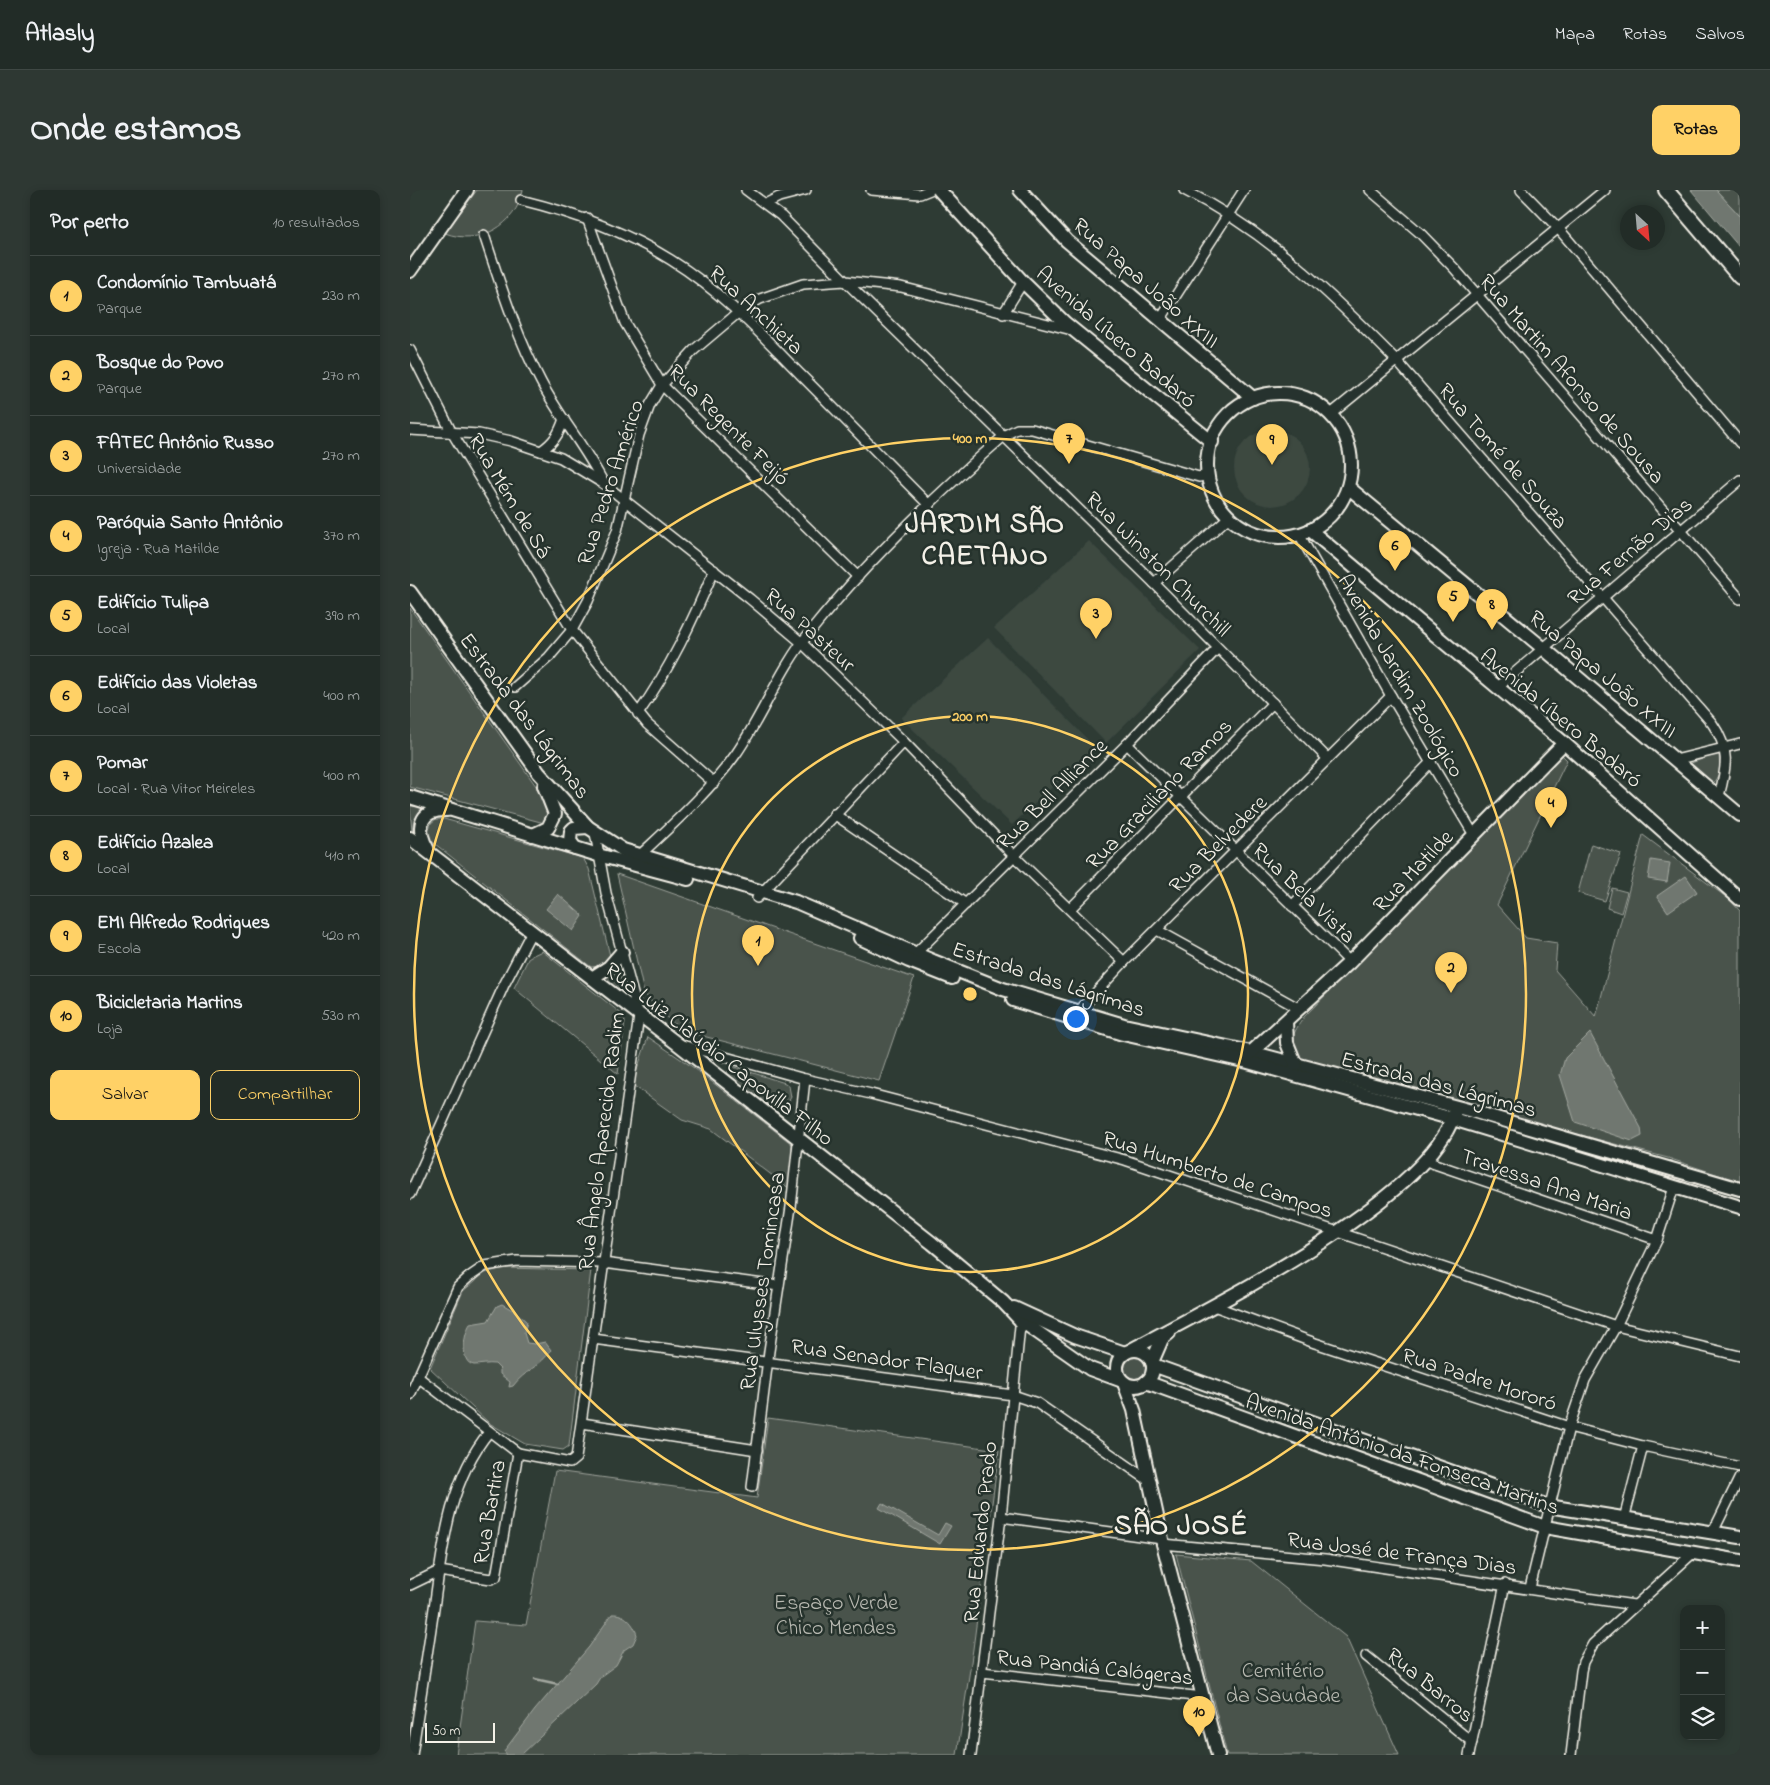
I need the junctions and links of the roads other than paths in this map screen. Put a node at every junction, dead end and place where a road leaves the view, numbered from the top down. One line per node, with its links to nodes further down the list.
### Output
1 (467, 190): 20 (street)
2 (746, 190): 15 (street, Rua Winston Churchill)
3 (806, 190): 15 (street)
4 (871, 190): 5 (street)
5 (930, 190)
6 (939, 190): 23 (street, Avenida Líbero Badaró)
7 (1020, 190): 27 (street, Rua Papa João XXIII)
8 (1184, 190): 16 (street, Rua Tomé de Souza)
9 (1244, 190): 16 (street)
10 (1370, 190): 24 (street, Rua Martim Afonso de Sousa)
11 (1521, 190): 18 (street)
12 (1605, 190): 18 (street)
13 (1666, 190): 21 (main road)
14 (521, 200): 17 (street, Rua Anchieta)
15 (767, 203): 22 (street, Rua Winston Churchill)
16 (1228, 215): 27 (street); 30 (street, Rua Tomé de Souza)
17 (587, 218): 25 (street, Rua Anchieta); 31 (street, Rua Regente Feijó)
18 (1558, 228): 24 (street); 39 (street)
19 (484, 236): 34 (street)
20 (410, 271)
21 (1740, 277)
22 (846, 281): 25 (street, Rua Pedro Américo); 26 (street, Rua Pedro Américo); 37 (street, Rua Winston Churchill)
23 (1023, 282): 26 (street); 28 (street, Avenida Líbero Badaró)
24 (1477, 294): 30 (street); 48 (street, Rua Martim Afonso de Sousa)
25 (739, 312): 31 (street, Rua Pedro Américo); 46 (street, Rua Anchieta)
26 (1003, 314): 28 (street, Rua Pedro Américo)
27 (1160, 320): 32 (street, Rua Papa João XXIII)
28 (1075, 331): 38 (street, Avenida Líbero Badaró)
29 (410, 350): 36 (street, Rua Mém de Sá)
30 (1396, 360): 33 (street); 54 (street, Rua Tomé de Souza)
31 (662, 386): 45 (street, Rua Pedro Américo); 51 (street, Rua Regente Feijó)
32 (1254, 398): 33 (street); 38 (street)
33 (1331, 414): 44 (street)
34 (564, 419): 40 (street); 43 (street)
35 (410, 430): 36 (street, Rua Pasteur)
36 (451, 431): 40 (street, Rua Pasteur); 56 (street, Rua Mém de Sá)
37 (1005, 435): 41 (street); 46 (street); 52 (street, Rua Winston Churchill)
38 (1212, 442): 41 (street)
39 (1740, 443)
40 (542, 451): 43 (street, Rua Pasteur)
41 (1208, 475): 47 (street)
42 (1740, 480): 48 (street, Rua Fernão Dias)
43 (604, 484): 45 (street, Rua Pasteur)
44 (1348, 487): 49 (street); 58 (street, Rua Papa João XXIII)
45 (624, 500): 50 (street, Rua Pasteur); 56 (street, Rua Pedro Américo)
46 (929, 505): 51 (street)
47 (1229, 517): 49 (street); 52 (street)
48 (1680, 531): 54 (street, Rua Fernão Dias); 55 (street, Rua Martim Afonso de Sousa)
49 (1304, 532): 61 (street, Avenida Líbero Badaró); 62 (street, Avenida Jardim Zoológico)
50 (714, 570): 57 (street, Rua Pasteur); 64 (street)
51 (858, 577): 57 (street)
52 (1154, 583): 59 (street, Rua Winston Churchill)
53 (410, 592): 73 (street, Estrada das Lágrimas)
54 (1603, 597): 58 (street, Rua Fernão Dias); 69 (street, Rua Tomé de Souza)
55 (1740, 599)
56 (572, 630): 60 (street, Rua Pedro Américo); 64 (street, Rua Mém de Sá)
57 (802, 643): 65 (street, Rua Pasteur); 74 (street)
58 (1543, 648): 61 (street, Rua Fernão Dias); 71 (street, Rua Papa João XXIII)
59 (1217, 649): 63 (street, Rua Winston Churchill); 67 (street, Rua Bell Alliance)
60 (515, 687)
61 (1497, 688): 66 (street, Avenida Líbero Badaró)
62 (1391, 696): 70 (street, Rua Belvedere); 72 (street, Avenida Jardim Zoológico)
63 (1273, 703): 70 (street, Rua Winston Churchill); 75 (street, Rua Graciliano Ramos)
64 (638, 714): 74 (street, Rua Mém de Sá)
65 (904, 742): 79 (street); 90 (street, Rua Pasteur)
66 (1564, 743): 83 (street, Rua Matilde); 92 (street, Avenida Líbero Badaró)
67 (1127, 744): 75 (street, Rua Bela Vista); 90 (street, Rua Bell Alliance)
68 (1740, 744): 69 (street)
69 (1725, 747): 71 (street); 76 (street)
70 (1327, 758): 86 (street, Rua Belvedere)
71 (1675, 760): 76 (street, Rua Papa João XXIII)
72 (1431, 762): 83 (street, Avenida Jardim Zoológico); 94 (street)
73 (539, 773): 81 (street, Estrada das Lágrimas); 82 (street)
74 (714, 783): 89 (street)
75 (1182, 796): 86 (street, Rua Bela Vista); 95 (street, Rua Graciliano Ramos)
76 (1718, 796): 80 (street, Rua Papa João XXIII)
77 (411, 798): 78 (street, Estrada das Lágrimas)
78 (454, 810): 82 (street, Estrada das Lágrimas); 87 (street)
79 (834, 814): 91 (street); 93 (street)
80 (1740, 815)
81 (592, 830): 85 (street); 88 (street, Rua Ângelo Aparecido Radim); 89 (street, Estrada das Lágrimas)
82 (533, 835): 85 (street, Estrada das Lágrimas)
83 (1474, 835): 101 (street, Rua Matilde)
84 (410, 838): 87 (street, Rua Luiz Claúdio Capovilla Filho)
85 (575, 848): 88 (street, Estrada das Lágrimas)
86 (1235, 850): 94 (street, Rua Bela Vista); 96 (street, Rua Belvedere)
87 (430, 852): 97 (street, Rua Luiz Claúdio Capovilla Filho)
88 (598, 855): 91 (street, Estrada das Lágrimas); 98 (street, Rua Ângelo Aparecido Radim)
89 (640, 855): 91 (street, Estrada das Lágrimas)
90 (1014, 856): 93 (street, Rua Bell Alliance); 95 (street, Rua Pasteur)
91 (759, 895): 99 (street, Estrada das Lágrimas)
92 (1740, 898)
93 (966, 904): 99 (street, Rua Bell Alliance)
94 (1292, 906): 101 (street, Rua Bela Vista)
95 (1070, 909): 100 (street, Rua Pasteur)
96 (1157, 930): 100 (street, Rua Belvedere); 103 (street)
97 (532, 931): 102 (street, Rua Luiz Claúdio Capovilla Filho); 116 (street)
98 (622, 952): 102 (street); 105 (street, Rua Ângelo Aparecido Radim)
99 (912, 957): 104 (street, Estrada das Lágrimas)
100 (1124, 962): 104 (street, Rua Belvedere)
101 (1350, 962): 103 (street, Rua Matilde)
102 (592, 978): 105 (street, Rua Luiz Claúdio Capovilla Filho)
103 (1298, 1008): 106 (street, Rua Matilde)
104 (1075, 1014): 108 (street, Estrada das Lágrimas)
105 (639, 1016): 107 (street, Rua Luiz Claúdio Capovilla Filho); 120 (street, Rua Ângelo Aparecido Radim)
106 (1286, 1021): 108 (street, Rua Matilde); 109 (street)
107 (679, 1045): 110 (street, Rua Humberto de Campos); 112 (street, Rua Luiz Claúdio Capovilla Filho)
108 (1246, 1057): 109 (street, Estrada das Lágrimas); 111 (street, Estrada das Lágrimas)
109 (1296, 1065): 111 (street, Estrada das Lágrimas)
110 (805, 1079): 112 (street, Rua Ulysses Tomincasa); 118 (street, Rua Humberto de Campos)
111 (1455, 1113): 113 (street); 114 (street, Estrada das Lágrimas); 115 (street, Estrada das Lágrimas)
112 (798, 1138): 121 (street, Rua Ulysses Tomincasa); 123 (street, Rua Luiz Claúdio Capovilla Filho)
113 (1426, 1161): 118 (street); 119 (street, Travessa Ana Maria)
114 (1674, 1187): 117 (street, Estrada das Lágrimas); 119 (street)
115 (1740, 1189)
116 (410, 1194)
117 (1740, 1207)
118 (1339, 1232): 122 (street); 125 (street, Rua Humberto de Campos)
119 (1657, 1240): 125 (street)
120 (603, 1264): 121 (street); 127 (street, Rua Ângelo Aparecido Radim); 133 (street)
121 (779, 1286): 131 (street, Rua Ulysses Tomincasa)
122 (1214, 1306): 124 (street); 140 (street, Rua Padre Mororó)
123 (1021, 1316): 126 (street, Rua Luiz Claúdio Capovilla Filho); 128 (street, Rua Luiz Claúdio Capovilla Filho); 136 (street, Rua Eduardo Prado)
124 (1178, 1324): 129 (street); 132 (street)
125 (1616, 1326): 130 (street, Rua Humberto de Campos); 140 (street)
126 (1055, 1327): 128 (street); 129 (street, Rua Luiz Claúdio Capovilla Filho)
127 (593, 1339): 131 (street, Rua Senador Flaquer); 139 (street, Rua Ângelo Aparecido Radim)
128 (1049, 1342): 134 (street, Rua Luiz Claúdio Capovilla Filho)
129 (1128, 1351): 132 (street); 134 (street)
130 (1740, 1356)
131 (768, 1360): 136 (street, Rua Senador Flaquer); 143 (street, Rua Ulysses Tomincasa)
132 (1152, 1364): 135 (street); 149 (street, Avenida Antônio da Fonseca Martins)
133 (418, 1377): 137 (street); 141 (street)
134 (1122, 1382): 135 (street); 138 (street)
135 (1144, 1383): 138 (street); 152 (street, Avenida Antônio da Fonseca Martins)
136 (1013, 1394): 147 (street, Rua Senador Flaquer); 150 (street, Rua Eduardo Prado)
137 (410, 1395)
138 (1134, 1410): 147 (street)
139 (582, 1423): 143 (street); 144 (street, Rua Ângelo Aparecido Radim)
140 (1569, 1427): 142 (street, Rua Padre Mororó); 149 (street)
141 (488, 1432): 144 (street); 158 (street)
142 (1643, 1446): 145 (street, Rua Padre Mororó); 151 (street)
143 (757, 1450): 148 (street, Rua Ulysses Tomincasa)
144 (518, 1453): 158 (street, Rua Bartira)
145 (1740, 1467)
146 (1740, 1477): 153 (street)
147 (1151, 1482): 155 (street)
148 (752, 1487)
149 (1548, 1506): 151 (street, Avenida Antônio da Fonseca Martins); 152 (street)
150 (1001, 1517): 155 (street, Rua José de França Dias); 164 (street, Rua Eduardo Prado)
151 (1624, 1519): 153 (street, Avenida Antônio da Fonseca Martins)
152 (1545, 1527): 156 (street, Avenida Antônio da Fonseca Martins); 161 (street)
153 (1713, 1532): 154 (street, Avenida Antônio da Fonseca Martins)
154 (1740, 1537)
155 (1163, 1542): 159 (street, Rua José de França Dias); 165 (street)
156 (1693, 1553): 157 (street, Avenida Antônio da Fonseca Martins); 162 (street)
157 (1740, 1561)
158 (439, 1571): 160 (street); 167 (street)
159 (1506, 1584): 161 (street, Rua José de França Dias); 166 (street)
160 (410, 1585)
161 (1530, 1588): 162 (street, Rua José de França Dias)
162 (1634, 1605): 171 (street)
163 (1366, 1656): 166 (street, Rua Barros)
164 (982, 1672): 165 (street, Rua Pandiá Calógeras); 168 (street, Rua Eduardo Prado)
165 (1203, 1697): 169 (street)
166 (1472, 1742): 170 (street)
167 (412, 1755)
168 (971, 1755)
169 (1218, 1755)
170 (1469, 1755)
171 (1574, 1755)

